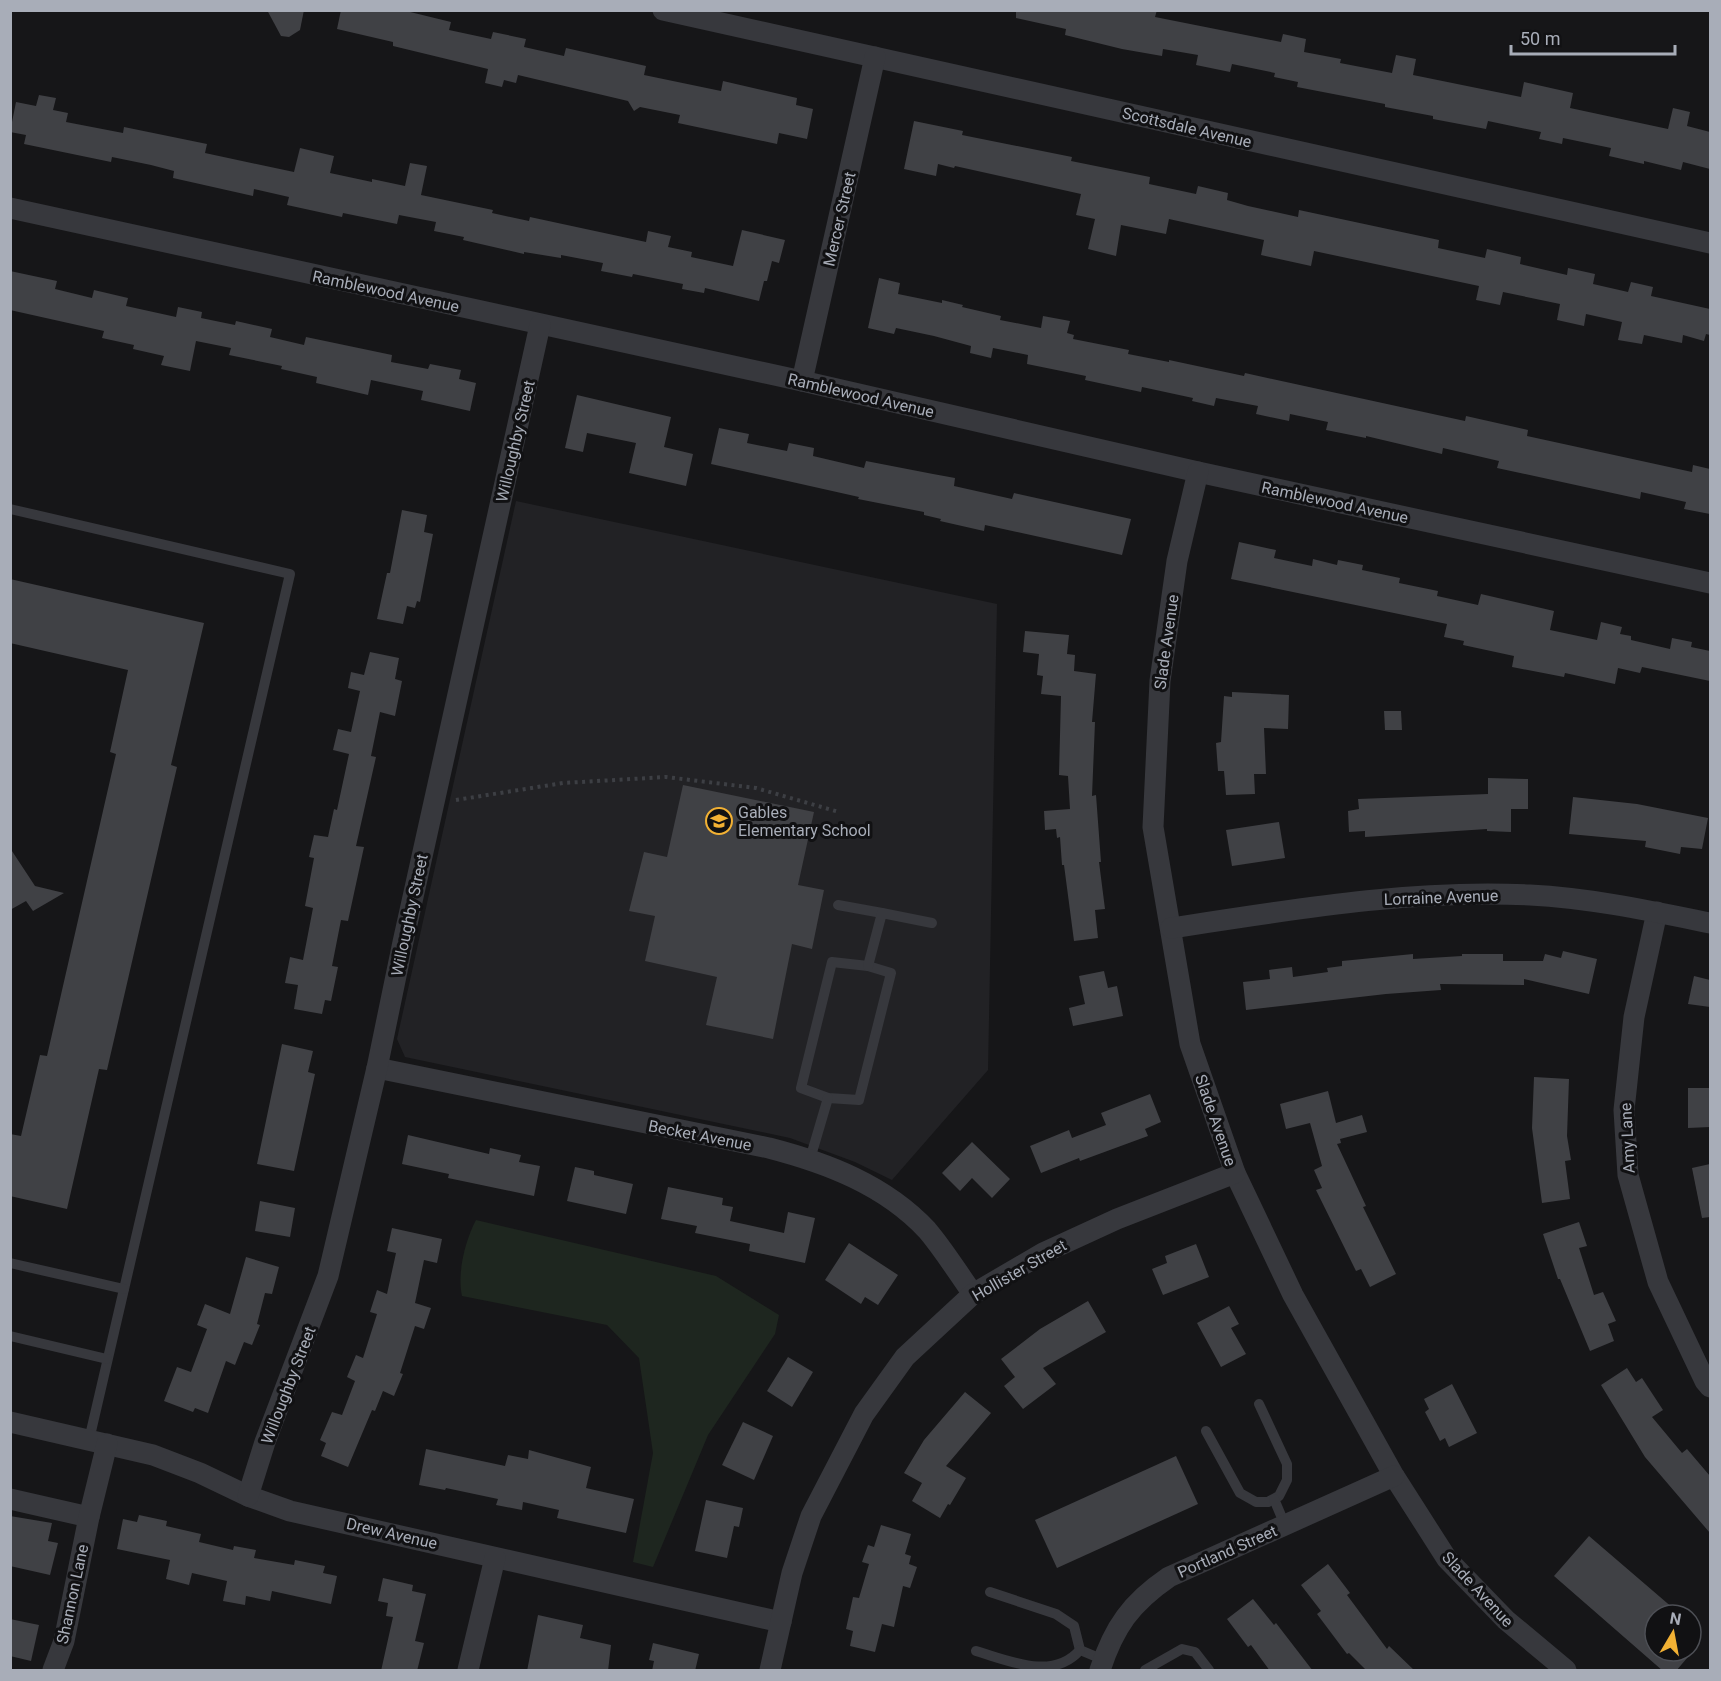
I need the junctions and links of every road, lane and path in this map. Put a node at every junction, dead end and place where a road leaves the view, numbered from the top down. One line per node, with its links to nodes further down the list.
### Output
1 (663, 10): 2 (street, Scottsdale Avenue)
2 (875, 57): 4 (street, Scottsdale Avenue); 6 (street, Mercer Street)
3 (10, 208): 5 (street, Ramblewood Avenue)
4 (1710, 243)
5 (540, 325): 6 (street, Ramblewood Avenue); 10 (street, Willoughby Street)
6 (802, 381): 7 (street, Ramblewood Avenue)
7 (1198, 472): 9 (street, Ramblewood Avenue); 17 (street, Slade Avenue)
8 (10, 509): 24 (lane)
9 (1710, 584)
10 (434, 804): 11 (path); 19 (street, Willoughby Street)
11 (839, 812)
12 (838, 905): 14 (lane)
13 (1657, 912): 16 (street, Lorraine Avenue); 17 (street, Lorraine Avenue); 28 (street, Amy Lane)
14 (882, 913): 15 (lane); 18 (lane)
15 (932, 922)
16 (1710, 923)
17 (1171, 928): 22 (street, Slade Avenue)
18 (868, 966): 20 (lane); 20 (lane)
19 (377, 1068): 21 (street, Becket Avenue); 34 (street, Willoughby Street)
20 (828, 1098): 21 (lane)
21 (810, 1159): 25 (street, Becket Avenue)
22 (1235, 1173): 25 (street, Hollister Street); 33 (street, Slade Avenue)
23 (10, 1263): 24 (lane)
24 (124, 1289): 27 (lane)
25 (973, 1294): 41 (street, Hollister Street)
26 (10, 1336): 27 (lane)
27 (107, 1359): 32 (lane)
28 (1710, 1387)
29 (1259, 1404): 36 (lane)
30 (10, 1422): 32 (street, Drew Avenue)
31 (1206, 1431): 36 (lane)
32 (98, 1442): 34 (street, Drew Avenue); 37 (street, Shannon Lane)
33 (1394, 1476): 38 (street, Portland Street); 50 (street, Slade Avenue)
34 (248, 1496): 39 (street, Drew Avenue)
35 (10, 1499): 37 (street)
36 (1274, 1499): 38 (lane)
37 (89, 1517): 45 (street, Shannon Lane)
38 (1285, 1525): 44 (street, Portland Street)
39 (495, 1558): 41 (street, Drew Avenue); 46 (street)
40 (990, 1592): 42 (lane)
41 (781, 1622): 47 (street, Hollister Street)
42 (1080, 1650): 43 (lane); 44 (lane)
43 (976, 1652)
44 (1102, 1665)
45 (53, 1671)
46 (468, 1671)
47 (770, 1671)
48 (1145, 1671): 49 (lane)
49 (1209, 1671)
50 (1566, 1671)

